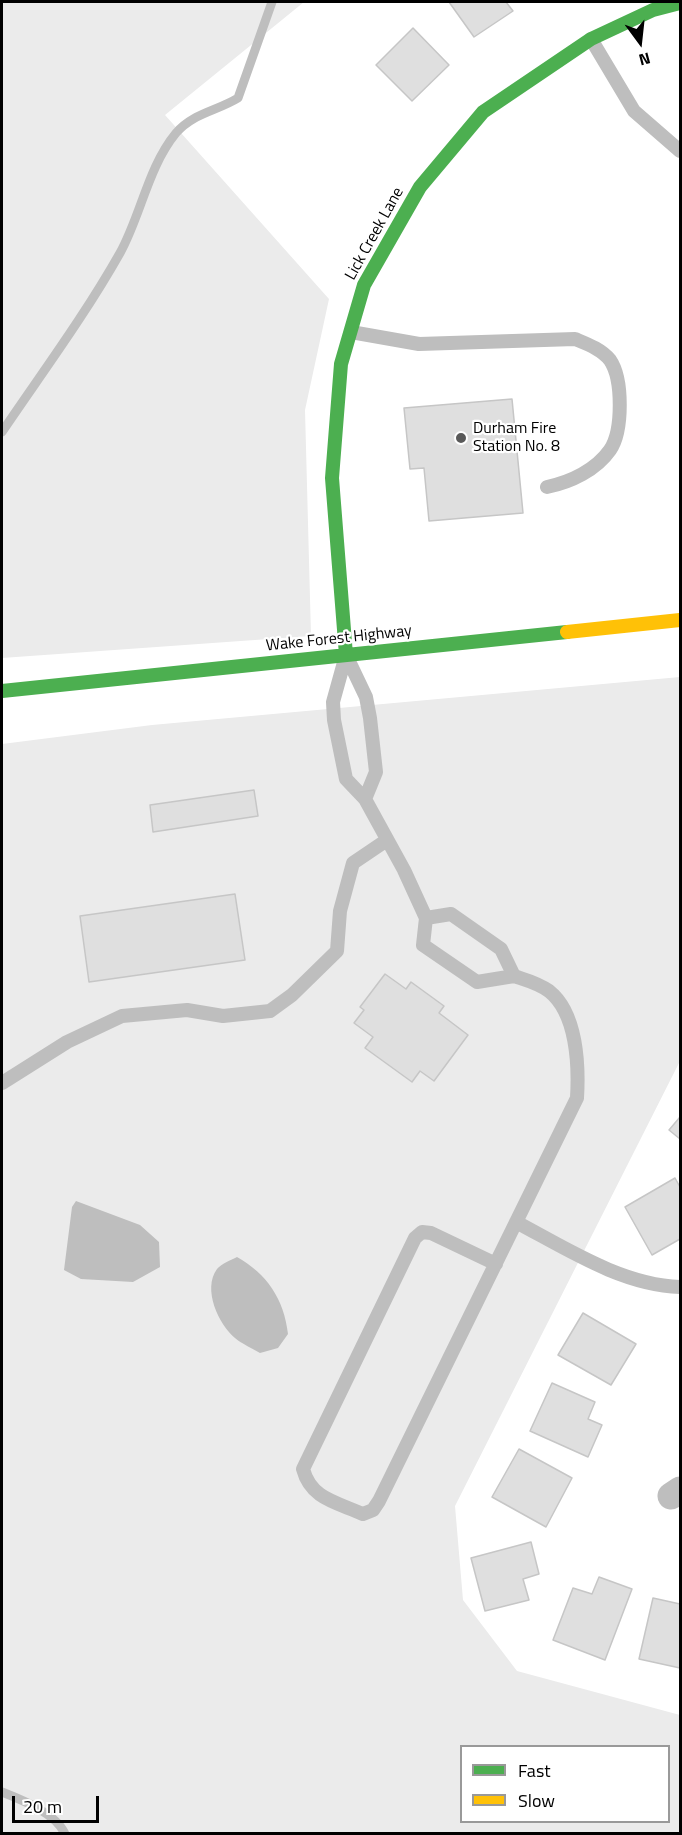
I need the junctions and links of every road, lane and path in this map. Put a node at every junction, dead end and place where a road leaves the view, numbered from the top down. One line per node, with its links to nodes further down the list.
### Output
1 (681, 3): 2 (main road, Lick Creek Lane)
2 (591, 39): 3 (lane); 4 (main road, Lick Creek Lane)
3 (681, 151)
4 (351, 332): 5 (lane); 7 (main road, Lick Creek Lane)
5 (547, 487)
6 (681, 620): 7 (main road, Wake Forest Highway)
7 (346, 655): 8 (main road, Wake Forest Highway); 9 (lane); 9 (lane)
8 (2, 691)
9 (365, 799): 10 (lane)
10 (387, 840): 11 (lane); 13 (lane)
11 (426, 918): 12 (lane); 12 (lane)
12 (514, 976): 14 (lane)
13 (2, 1083)
14 (516, 1222): 15 (lane); 16 (lane)
15 (496, 1264): 15 (lane)
16 (681, 1287)

